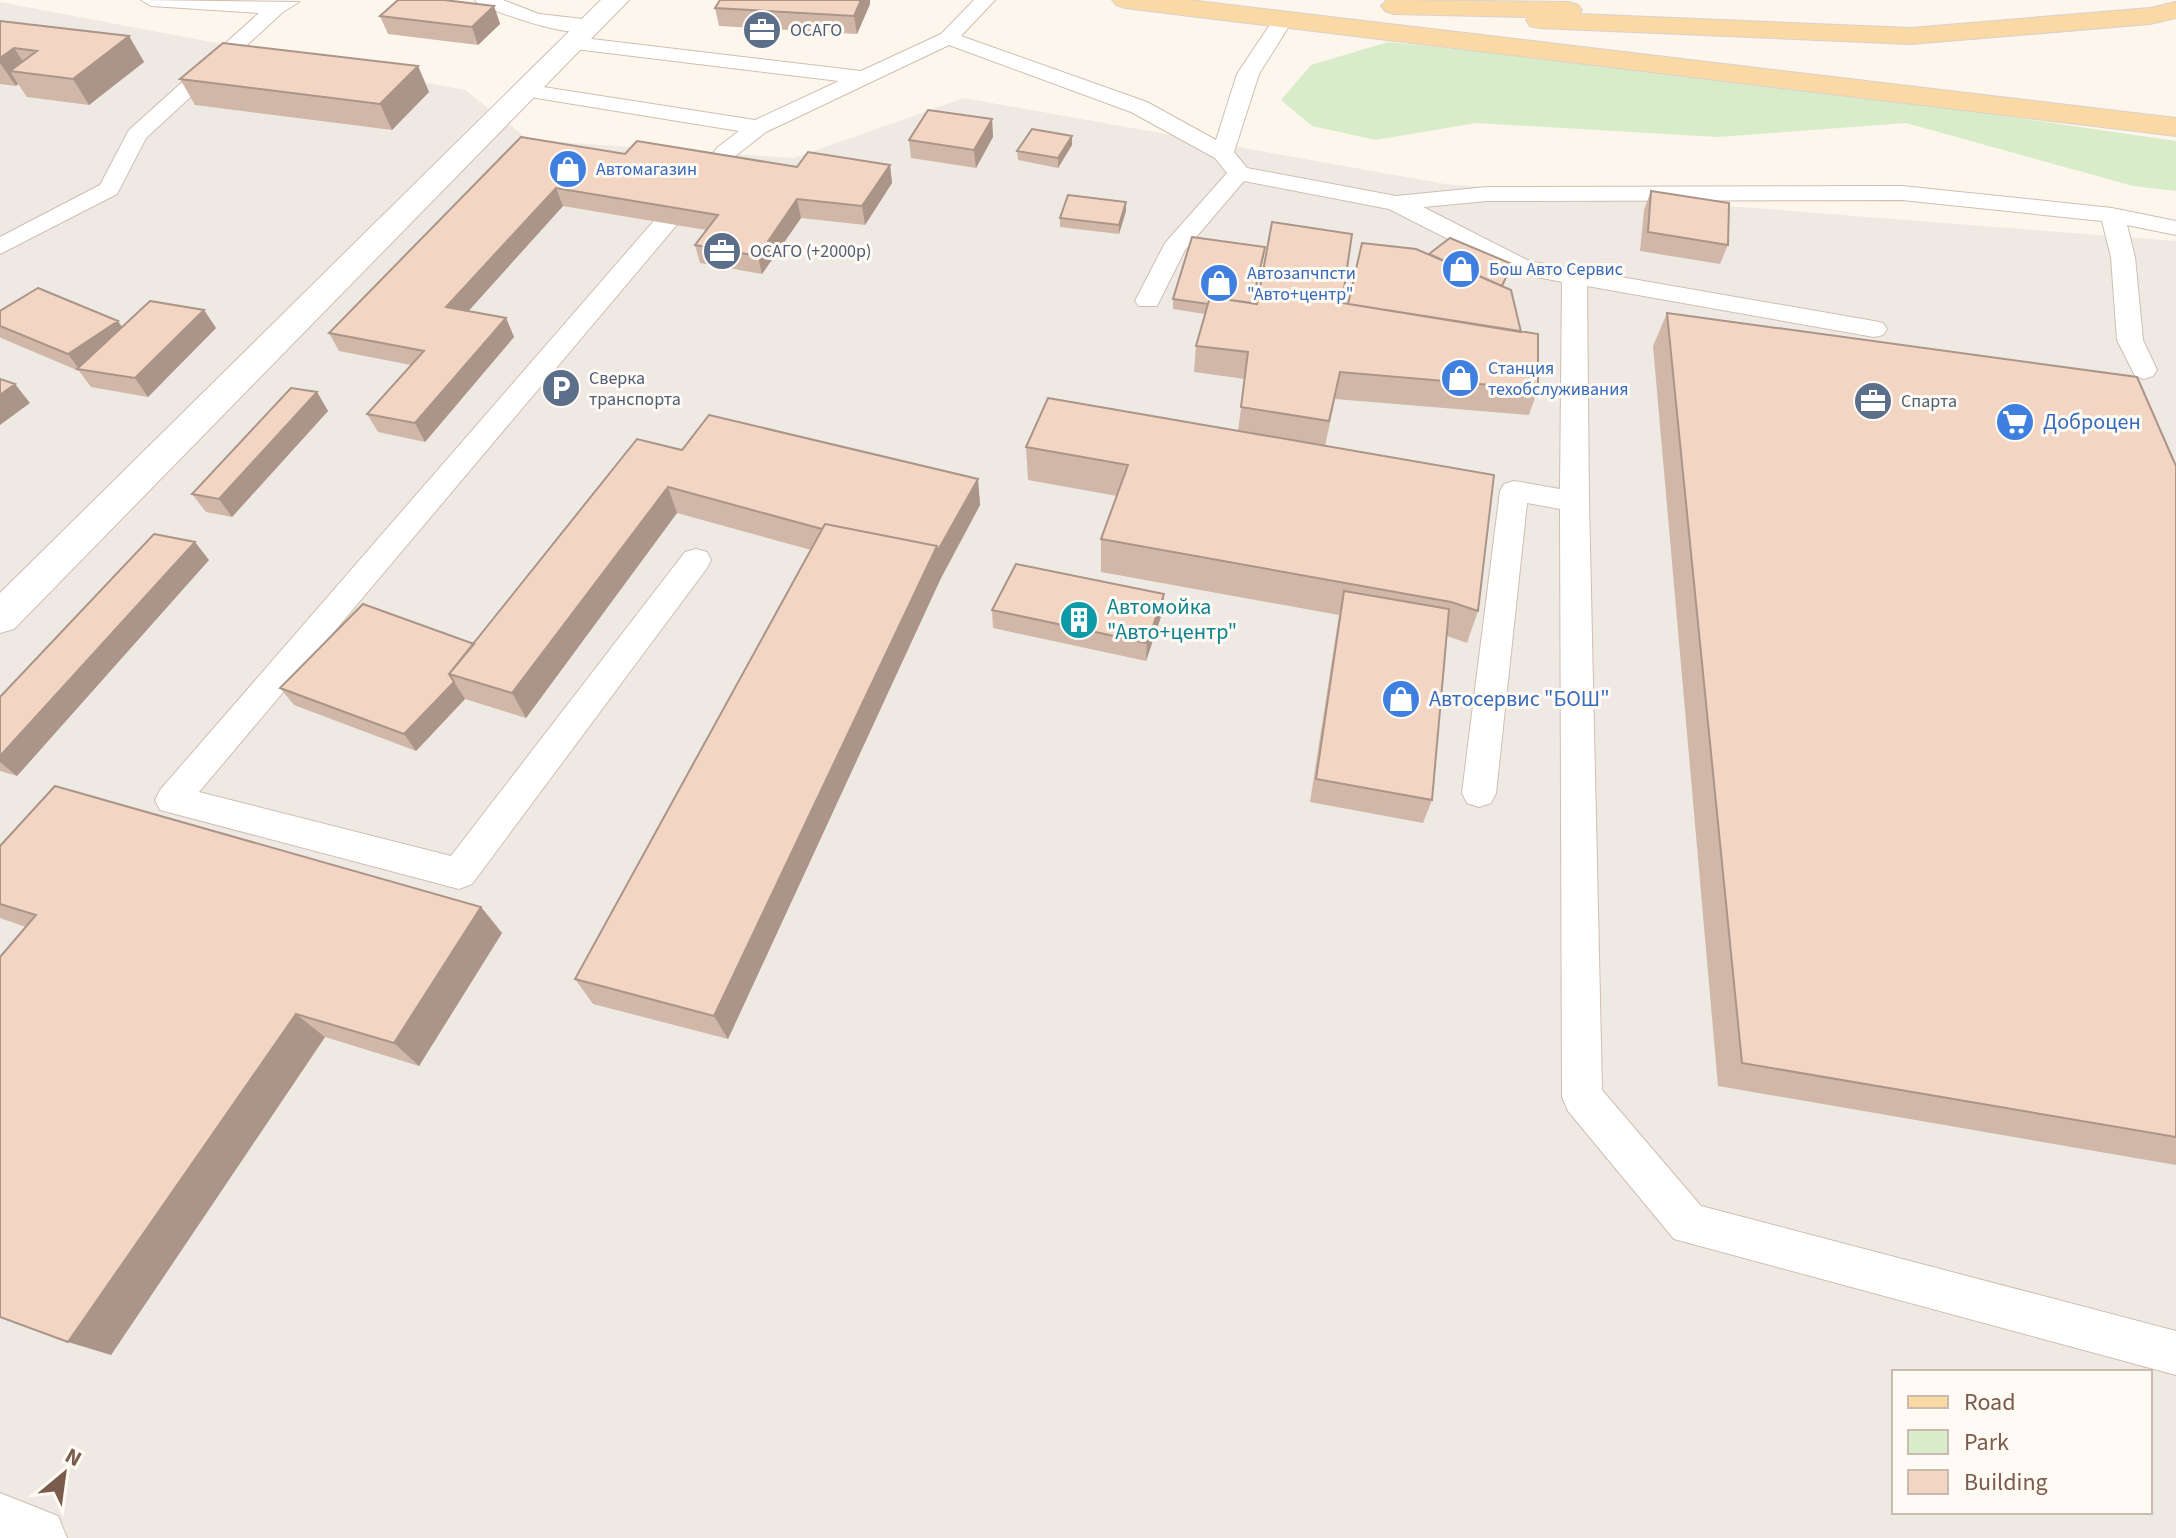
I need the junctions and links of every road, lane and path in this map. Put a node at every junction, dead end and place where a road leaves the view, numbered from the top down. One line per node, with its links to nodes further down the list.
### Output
1 (151, 0): 8 (lane)
2 (485, 0): 12 (lane)
3 (985, 0): 13 (lane)
4 (1125, 0): 11 (main road)
5 (1309, 0): 9 (main road)
6 (2071, 0): 9 (main road)
7 (627, 2): 12 (street)
8 (285, 4): 23 (lane)
9 (1380, 6): 10 (main road)
10 (2176, 10)
11 (1284, 18): 17 (main road); 18 (lane)
12 (584, 23): 14 (lane); 15 (street)
13 (948, 38): 14 (lane); 18 (lane)
14 (861, 77): 16 (lane)
15 (524, 90): 16 (lane); 30 (street)
16 (758, 127): 29 (lane)
17 (2176, 127)
18 (1223, 153): 19 (lane)
19 (1239, 173): 20 (lane); 25 (lane)
20 (1396, 203): 21 (lane); 24 (lane)
21 (2112, 215): 22 (lane); 27 (lane)
22 (2176, 228)
23 (0, 247)
24 (1575, 278): 26 (lane); 28 (lane)
25 (1148, 301)
26 (1874, 329)
27 (2144, 370)
28 (1574, 502): 31 (lane); 32 (lane)
29 (696, 560)
30 (0, 618)
31 (1479, 793)
32 (2176, 1353)
33 (0, 1524): 34 (street)
34 (36, 1538)

